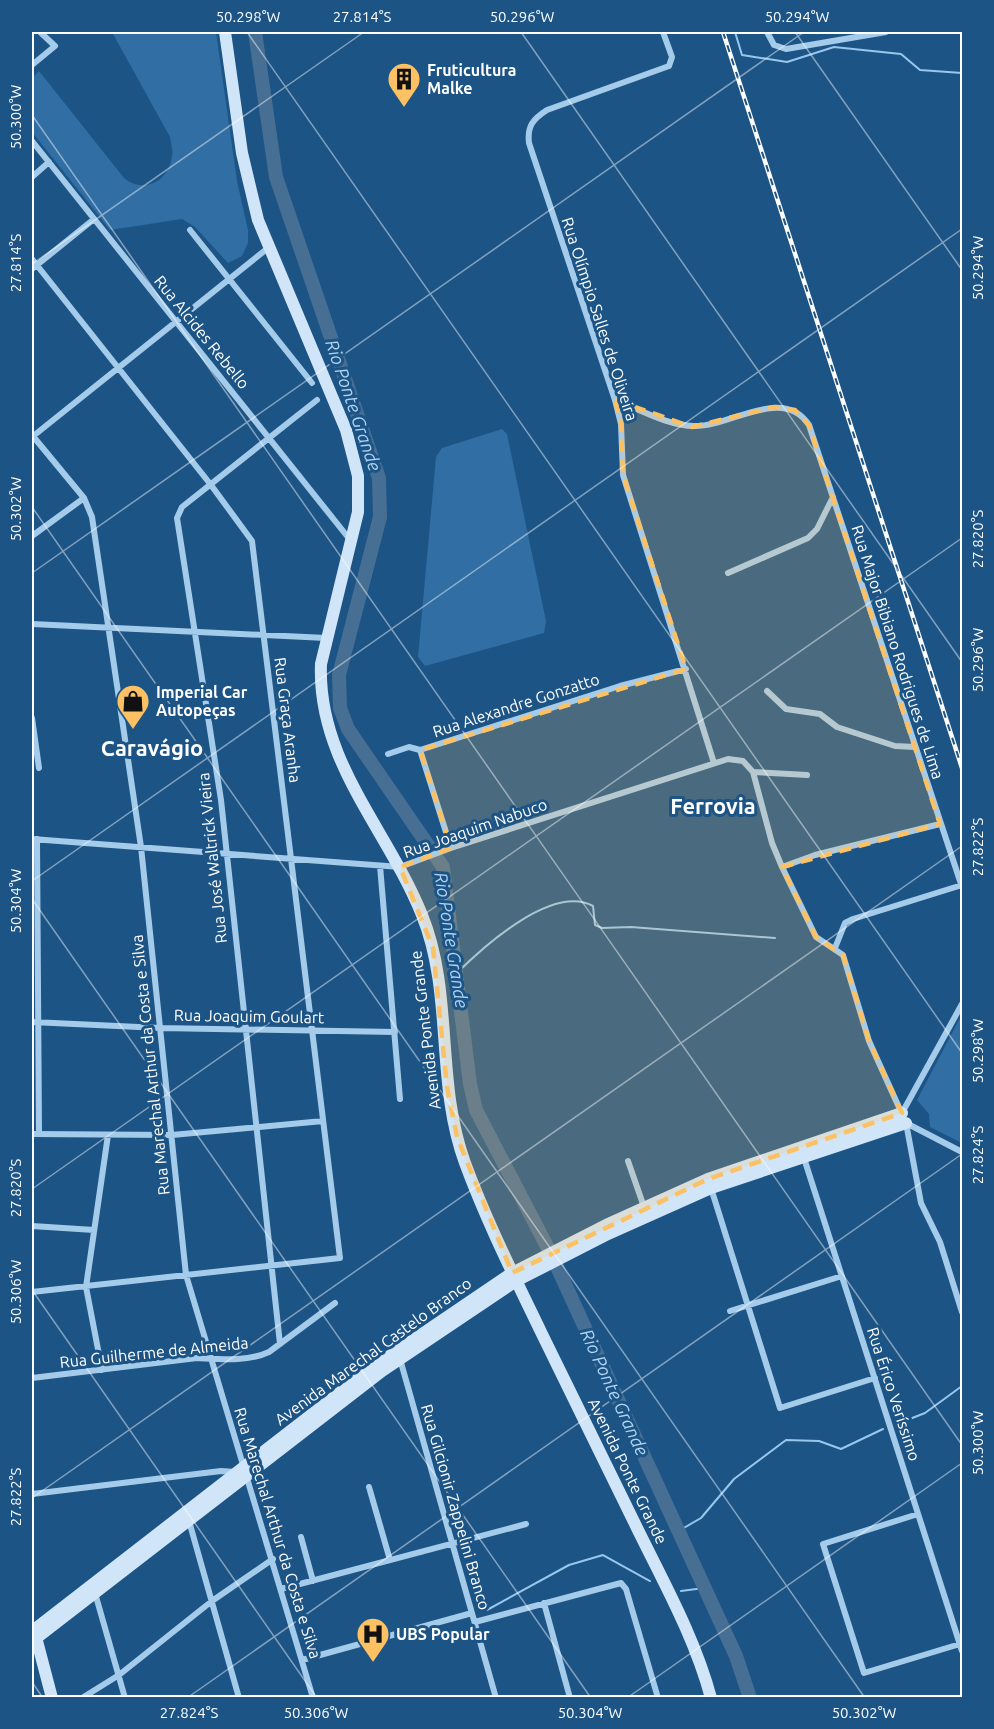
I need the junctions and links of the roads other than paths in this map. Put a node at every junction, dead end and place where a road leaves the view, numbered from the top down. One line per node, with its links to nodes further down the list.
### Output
1 (40, 32): 6 (street)
2 (225, 32): 12 (street, Avenida Ponte Grande)
3 (663, 32): 20 (street, Rua Olímpio Salles de Oliveira)
4 (767, 32): 5 (street)
5 (886, 32)
6 (32, 65)
7 (32, 141): 8 (street, Rua Alcides Rebello)
8 (49, 162): 9 (street); 10 (street, Rua Alcides Rebello)
9 (32, 177)
10 (94, 219): 14 (street); 16 (street, Rua Alcides Rebello)
11 (190, 230): 15 (street)
12 (268, 248): 15 (street); 27 (street, Avenida Ponte Grande)
13 (32, 259): 14 (street, Rua Graça Aranha)
14 (34, 267): 17 (street, Rua Graça Aranha)
15 (229, 279): 16 (street); 18 (street)
16 (176, 321): 17 (street); 22 (street, Rua Alcides Rebello)
17 (118, 368): 21 (street); 23 (street, Rua Graça Aranha)
18 (312, 383)
19 (317, 400): 22 (street, Rua José Waltrick Vieira)
20 (615, 400): 25 (street, Rua Major Bibiano Rodrigues de Lima); 34 (street, Rua Olímpio Salles de Oliveira)
21 (32, 436): 24 (street, Rua Marechal Arthur da Costa e Silva)
22 (269, 438): 23 (street, Rua José Waltrick Vieira); 27 (street, Rua Alcides Rebello)
23 (211, 484): 31 (street, Rua José Waltrick Vieira); 32 (street, Rua Graça Aranha)
24 (84, 498): 26 (street); 30 (street, Rua Marechal Arthur da Costa e Silva)
25 (833, 498): 28 (street); 37 (street, Rua Major Bibiano Rodrigues de Lima)
26 (32, 536)
27 (351, 541): 33 (street, Avenida Ponte Grande)
28 (728, 573)
29 (32, 624): 30 (street)
30 (109, 628): 31 (street); 46 (street, Rua Marechal Arthur da Costa e Silva)
31 (195, 632): 32 (street); 48 (street, Rua José Waltrick Vieira)
32 (264, 635): 33 (street); 49 (street, Rua Graça Aranha)
33 (326, 638): 51 (street, Avenida Ponte Grande)
34 (686, 669): 38 (street, Rua Alexandre Gonzatto); 40 (street, Rua Olímpio Salles de Oliveira)
35 (767, 691): 37 (street)
36 (32, 718): 41 (street)
37 (915, 747): 44 (street, Rua Major Bibiano Rodrigues de Lima)
38 (420, 750): 39 (street); 47 (street, Rua Alexandre Gonzatto)
39 (388, 754)
40 (714, 763): 42 (street, Rua Joaquim Nabuco); 47 (street, Rua Joaquim Nabuco)
41 (39, 768)
42 (753, 772): 43 (street, Rua Joaquim Nabuco); 52 (street)
43 (807, 775)
44 (940, 824): 52 (street); 53 (street, Rua Major Bibiano Rodrigues de Lima)
45 (34, 839): 46 (street, Rua Joaquim Nabuco); 56 (street)
46 (141, 847): 48 (street, Rua Joaquim Nabuco); 57 (street, Rua Marechal Arthur da Costa e Silva)
47 (451, 848): 51 (street, Rua Joaquim Nabuco)
48 (225, 854): 49 (street, Rua Joaquim Nabuco); 58 (street, Rua José Waltrick Vieira)
49 (291, 859): 50 (street, Rua Joaquim Nabuco); 59 (street, Rua Graça Aranha)
50 (380, 866): 51 (street, Rua Joaquim Nabuco); 60 (street)
51 (400, 867): 79 (street, Avenida Ponte Grande)
52 (782, 867): 54 (street)
53 (962, 886): 54 (street)
54 (835, 948): 62 (street)
55 (963, 1004): 62 (street)
56 (35, 1022): 57 (street, Rua Joaquim Goulart); 65 (street)
57 (160, 1028): 58 (street, Rua Joaquim Goulart); 67 (street, Rua Marechal Arthur da Costa e Silva)
58 (244, 1029): 59 (street, Rua Joaquim Goulart); 64 (street, Rua José Waltrick Vieira)
59 (312, 1031): 60 (street, Rua Joaquim Goulart); 63 (street, Rua Graça Aranha)
60 (394, 1032): 61 (street)
61 (400, 1100)
62 (904, 1118): 68 (street, Avenida Marechal Castelo Branco); 69 (street); 85 (street)
63 (324, 1121): 64 (street); 76 (street, Rua Graça Aranha)
64 (256, 1127): 67 (street); 76 (street, Rua José Waltrick Vieira)
65 (35, 1134): 66 (street)
66 (108, 1135): 67 (street); 74 (street)
67 (172, 1135): 77 (street, Rua Marechal Arthur da Costa e Silva)
68 (801, 1151): 71 (street, Avenida Marechal Castelo Branco); 78 (street, Rua Érico Veríssimo)
69 (963, 1152)
70 (628, 1161): 72 (street)
71 (709, 1184): 72 (street, Avenida Marechal Castelo Branco); 75 (street, Avenida Marechal Castelo Branco); 83 (street)
72 (644, 1207): 75 (street, Avenida Marechal Castelo Branco)
73 (32, 1226): 74 (street)
74 (94, 1230): 80 (street)
75 (560, 1252): 79 (street, Avenida Marechal Castelo Branco)
76 (271, 1266): 77 (street); 86 (street, Rua José Waltrick Vieira)
77 (186, 1275): 80 (street); 88 (street, Rua Marechal Arthur da Costa e Silva)
78 (842, 1276): 83 (street); 91 (street, Rua Érico Veríssimo)
79 (514, 1277): 87 (street, Avenida Marechal Castelo Branco); 123 (street, Avenida Ponte Grande)
80 (86, 1287): 81 (street); 89 (street)
81 (32, 1292)
82 (335, 1303): 86 (street, Rua Guilherme de Almeida)
83 (748, 1305): 84 (street); 91 (street)
84 (730, 1311)
85 (963, 1312)
86 (280, 1344): 88 (street, Rua Guilherme de Almeida)
87 (400, 1353): 92 (street, Avenida Marechal Castelo Branco); 99 (street, Rua Gilcionir Zappelini Branco)
88 (212, 1361): 89 (street, Rua Guilherme de Almeida); 92 (street, Rua Marechal Arthur da Costa e Silva)
89 (102, 1370): 90 (street, Rua Guilherme de Almeida)
90 (32, 1378)
91 (874, 1378): 95 (street, Rua Érico Veríssimo)
92 (243, 1471): 94 (street); 96 (street, Avenida Marechal Castelo Branco); 100 (street, Rua Marechal Arthur da Costa e Silva); 109 (street, Avenida Marechal Castelo Branco)
93 (369, 1488): 101 (street)
94 (32, 1494)
95 (918, 1514): 110 (street, Rua Érico Veríssimo); 110 (street)
96 (189, 1521): 104 (street, Avenida Marechal Castelo Branco); 105 (street)
97 (526, 1524): 99 (street)
98 (302, 1537): 102 (street)
99 (453, 1543): 101 (street); 107 (street, Rua Gilcionir Zappelini Branco)
100 (273, 1559): 103 (street, Rua Marechal Arthur da Costa e Silva); 105 (street)
101 (390, 1560): 102 (street)
102 (314, 1581): 103 (street)
103 (281, 1589): 112 (street, Rua Marechal Arthur da Costa e Silva)
104 (95, 1593): 109 (street, Avenida Marechal Castelo Branco); 113 (street)
105 (212, 1601): 113 (street); 118 (street)
106 (544, 1603): 108 (street); 121 (street); 122 (street)
107 (472, 1613): 108 (street, Rua Gilcionir Zappelini Branco); 112 (street)
108 (475, 1622): 120 (street, Rua Gilcionir Zappelini Branco)
109 (34, 1638): 114 (street); 115 (street)
110 (960, 1644): 111 (street, Rua Érico Veríssimo)
111 (963, 1651)
112 (302, 1660): 119 (street, Rua Marechal Arthur da Costa e Silva)
113 (118, 1675): 116 (street); 117 (street)
114 (44, 1698)
115 (52, 1698)
116 (82, 1698)
117 (125, 1698)
118 (239, 1698)
119 (313, 1698)
120 (496, 1698)
121 (570, 1698)
122 (658, 1698)
123 (711, 1698)

